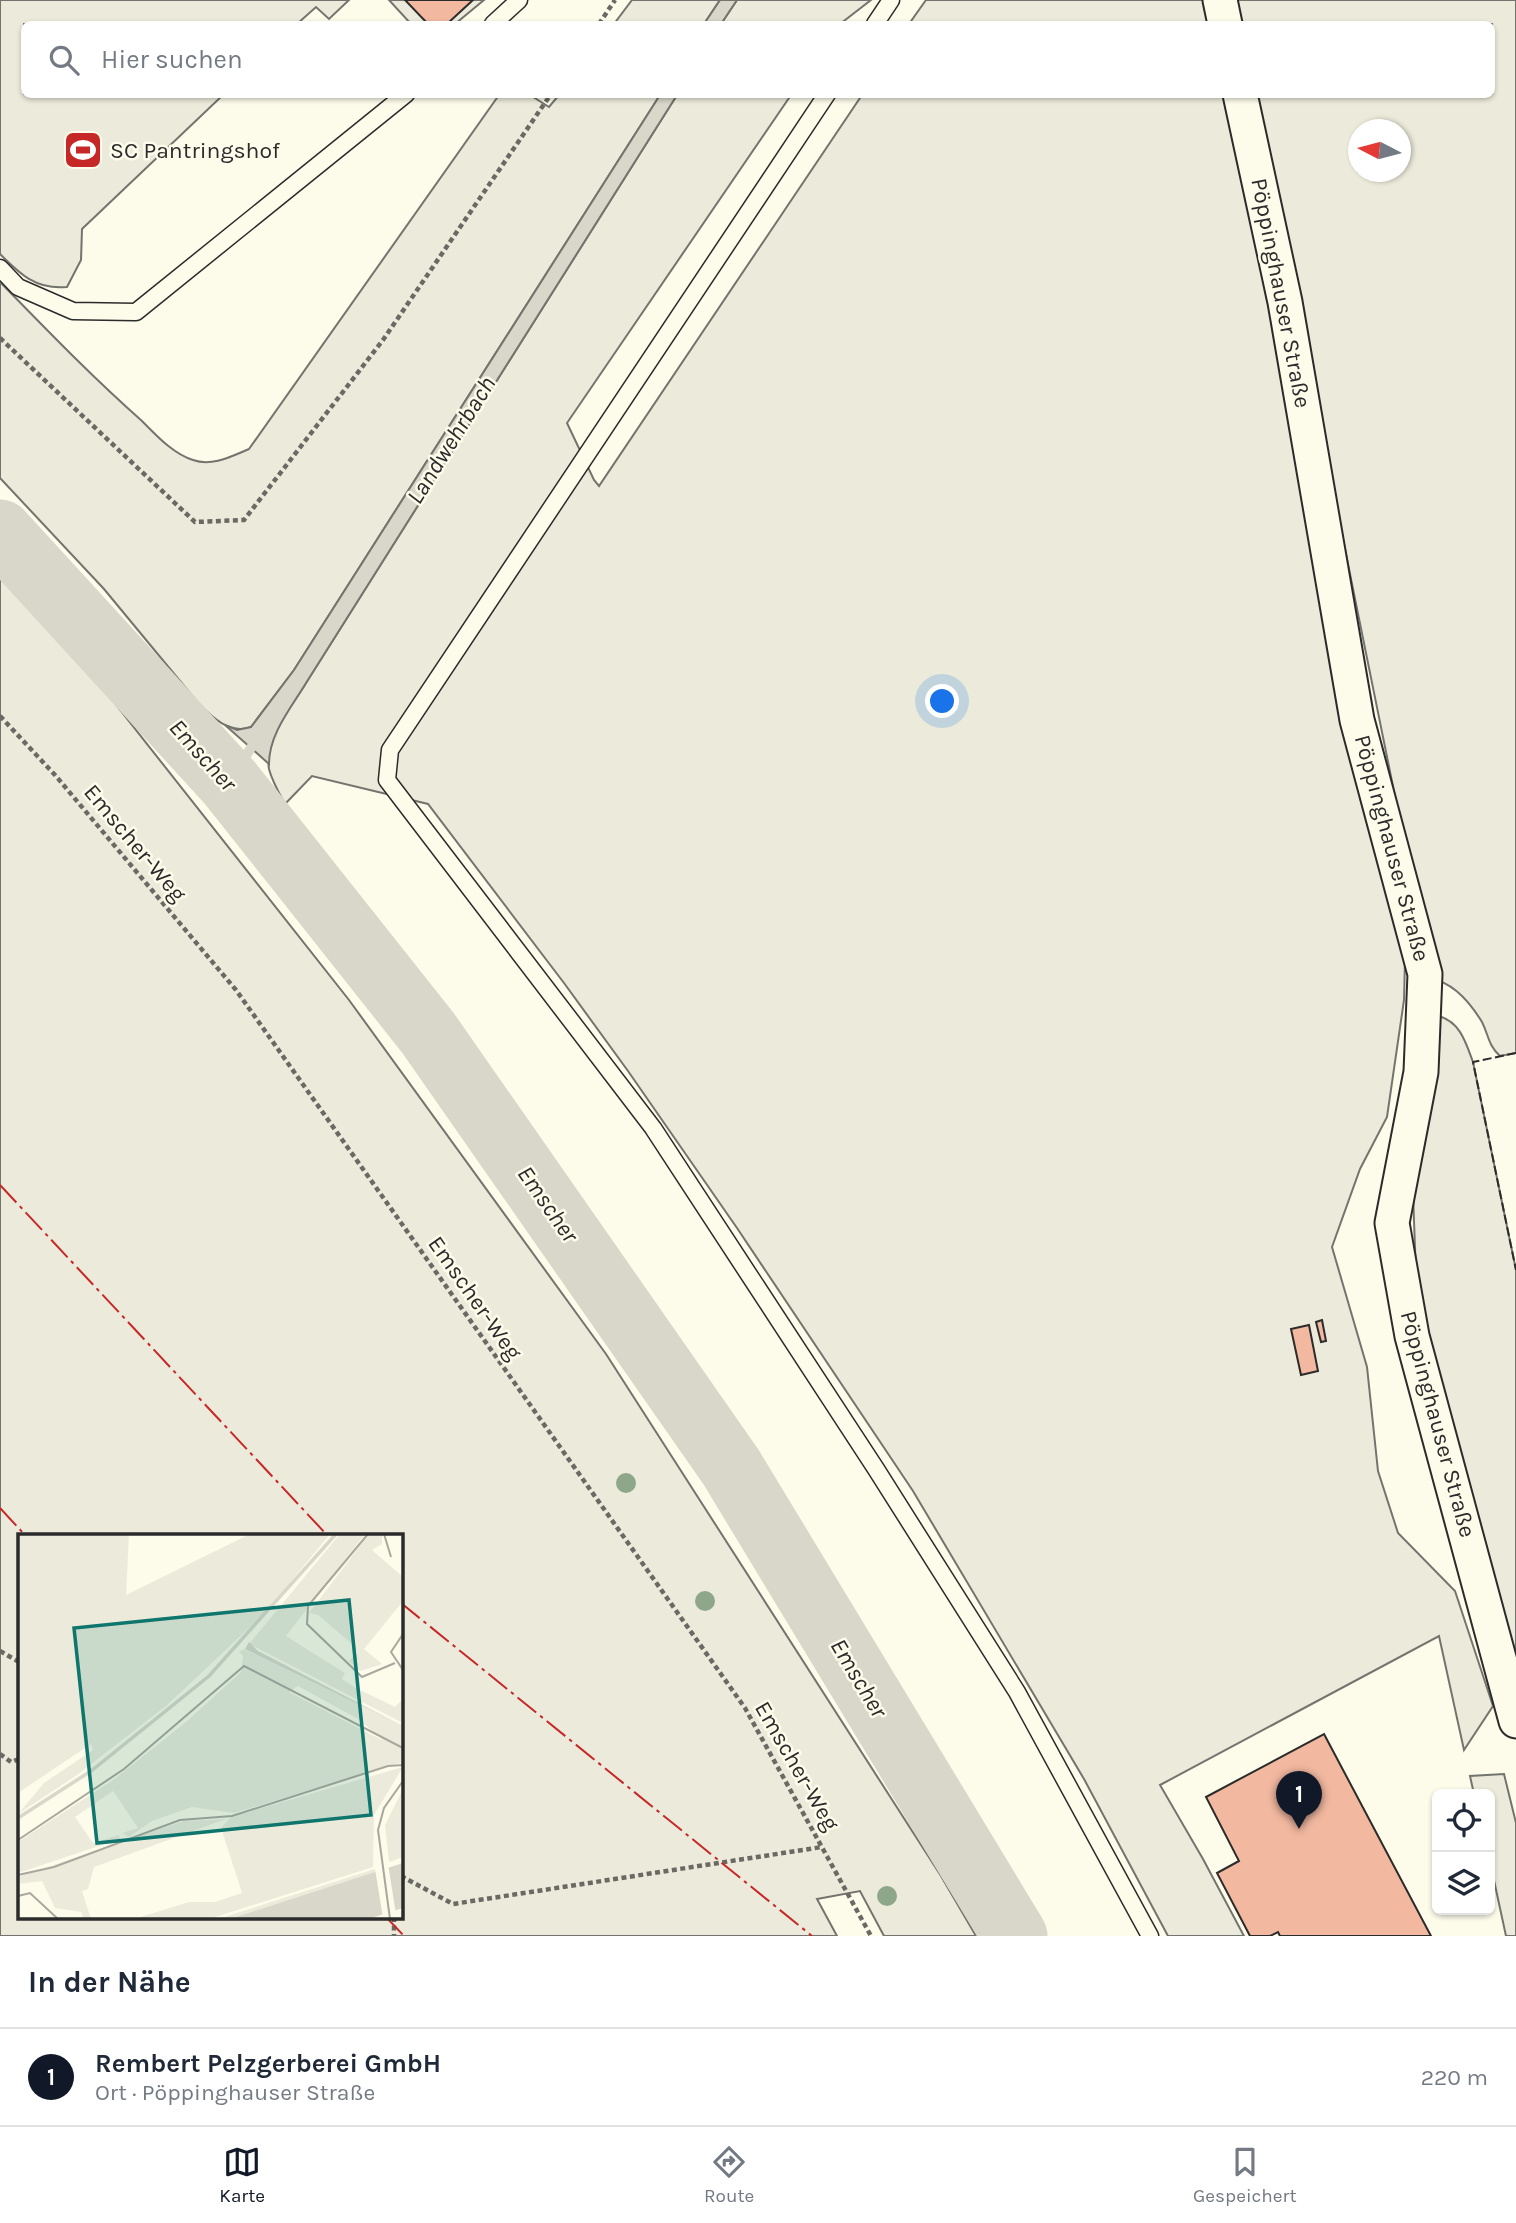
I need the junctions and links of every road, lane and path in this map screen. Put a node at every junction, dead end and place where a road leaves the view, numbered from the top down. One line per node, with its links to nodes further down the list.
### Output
1 (519, 0): 5 (lane)
2 (615, 0): 6 (path)
3 (891, 0): 7 (lane)
4 (1220, 0): 8 (street)
5 (496, 21)
6 (601, 21)
7 (877, 21)
8 (1224, 21)
9 (401, 98): 13 (lane)
10 (548, 98): 14 (path)
11 (824, 98): 26 (lane)
12 (1241, 98): 18 (street, Pöppinghauser Straße)
13 (0, 268)
14 (0, 338)
15 (0, 716): 21 (path, Emscher-Weg)
16 (0, 1651): 17 (path)
17 (18, 1661)
18 (1516, 1721)
19 (0, 1754): 20 (path)
20 (18, 1759)
21 (822, 1847): 22 (path); 25 (path, Emscher-Weg)
22 (402, 1877)
23 (394, 1918): 24 (path)
24 (394, 1936)
25 (871, 1936)
26 (1150, 1936)

